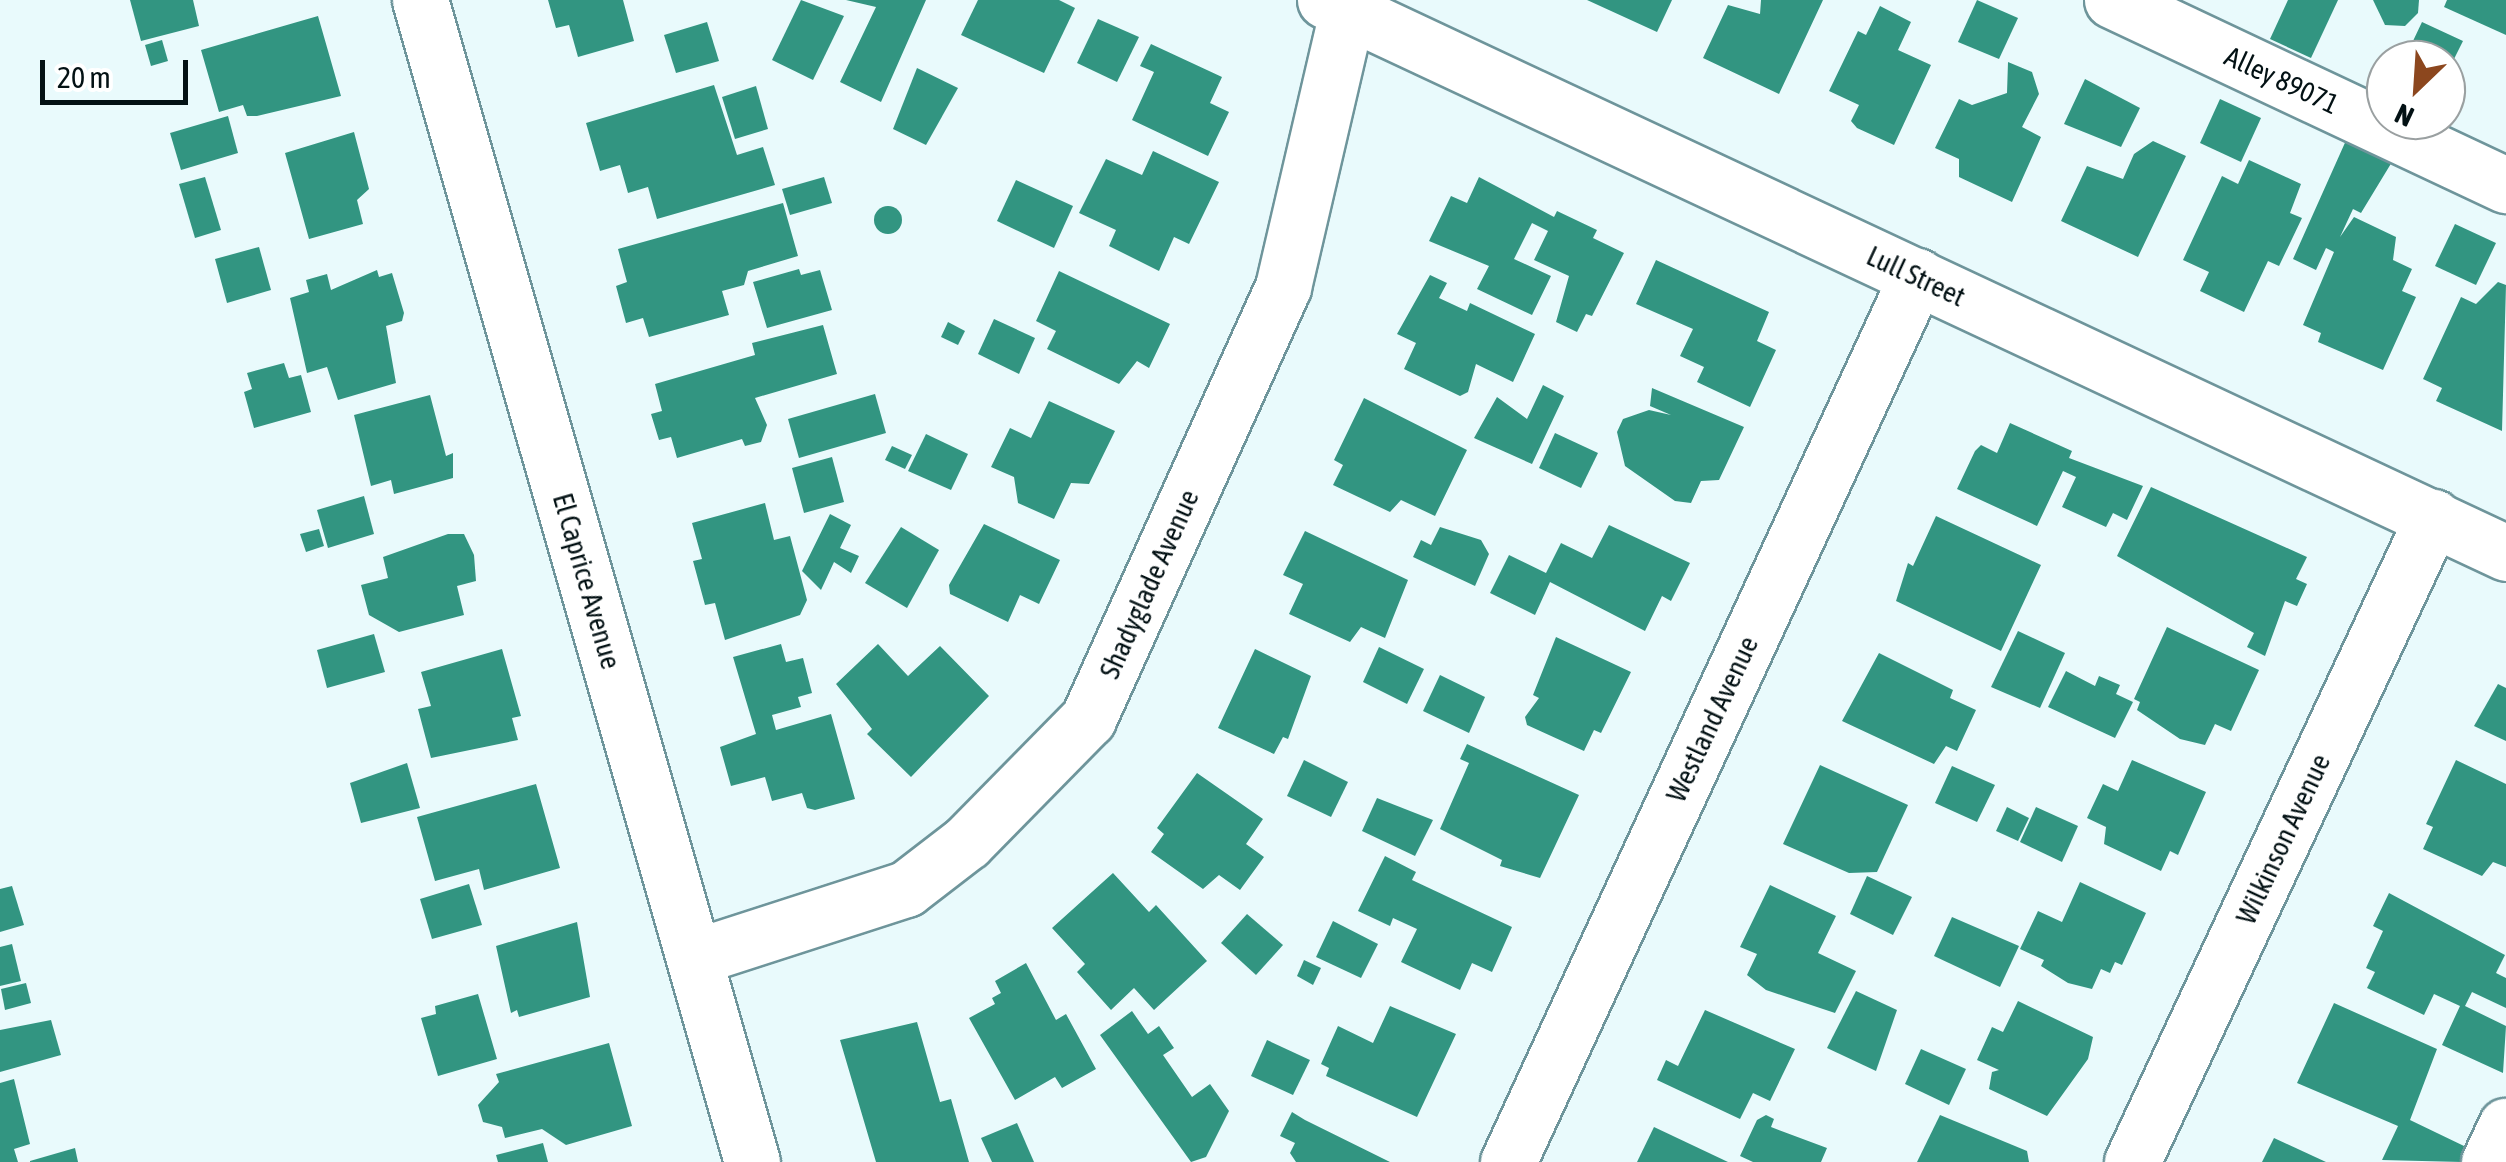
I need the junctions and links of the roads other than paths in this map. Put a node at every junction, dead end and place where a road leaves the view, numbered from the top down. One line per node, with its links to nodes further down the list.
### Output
1 (420, 0): 8 (street, El Caprice Avenue)
2 (2112, 0): 4 (street, Alley 89071)
3 (1341, 4): 5 (street, Lull Street); 8 (street, Shadyglade Avenue)
4 (2506, 185)
5 (1917, 276): 6 (street, Lull Street); 11 (street, Westland Avenue)
6 (2433, 517): 7 (street, Lull Street); 12 (street, Wilkinson Avenue)
7 (2506, 553)
8 (695, 958): 10 (street, El Caprice Avenue)
9 (2506, 1126): 13 (street)
10 (752, 1162)
11 (1508, 1162)
12 (2132, 1162)
13 (2489, 1162)

